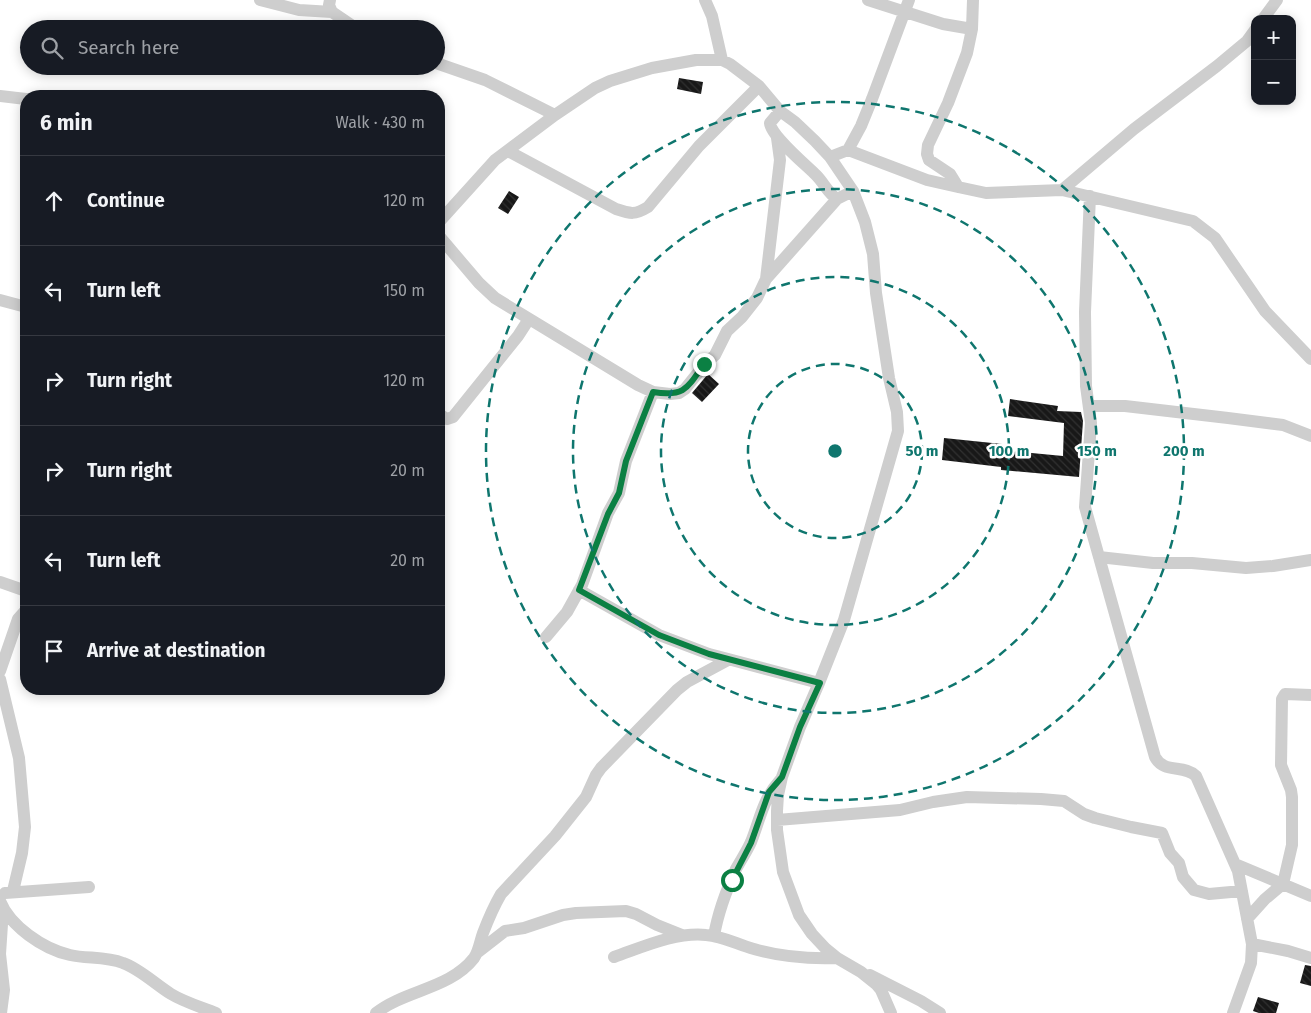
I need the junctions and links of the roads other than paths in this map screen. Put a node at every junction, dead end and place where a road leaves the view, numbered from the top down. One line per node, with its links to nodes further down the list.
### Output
1 (260, 0): 6 (street)
2 (705, 0): 12 (street)
3 (868, 0): 7 (street)
4 (973, 0): 10 (street)
5 (1277, 0): 8 (street)
6 (331, 6): 9 (street)
7 (907, 6): 10 (street); 21 (street)
8 (1266, 15)
9 (347, 20)
10 (972, 29): 23 (street)
11 (1251, 36): 24 (street)
12 (722, 60): 14 (street); 18 (street)
13 (445, 66): 18 (street)
14 (759, 86): 17 (street); 20 (street)
15 (0, 96): 16 (street)
16 (20, 98)
17 (780, 111): 19 (street); 22 (street)
18 (555, 115): 20 (street)
19 (777, 138): 27 (street); 30 (street)
20 (508, 150): 28 (street)
21 (848, 150): 22 (street); 23 (street)
22 (830, 157): 25 (street)
23 (958, 187): 24 (street)
24 (1062, 190): 26 (street)
25 (853, 191): 27 (street); 49 (street)
26 (1090, 196): 34 (street); 36 (street)
27 (837, 198): 30 (street)
28 (445, 217)
29 (445, 243): 33 (street)
30 (766, 279): 35 (street)
31 (0, 300): 32 (street)
32 (20, 305)
33 (529, 319): 35 (street); 37 (street)
34 (1311, 359)
35 (653, 392): 43 (street)
36 (1089, 406): 38 (street); 39 (street)
37 (445, 418)
38 (1311, 436)
39 (1099, 557): 40 (street); 53 (street)
40 (1311, 560)
41 (0, 582): 42 (street)
42 (20, 589)
43 (579, 590): 45 (street); 46 (street)
44 (20, 617): 47 (street)
45 (546, 636)
46 (728, 660): 49 (street); 64 (street)
47 (0, 671)
48 (0, 679): 57 (street)
49 (820, 683): 51 (street)
50 (1311, 695): 54 (street)
51 (782, 777): 52 (street); 62 (street)
52 (777, 820): 56 (street); 66 (street)
53 (1235, 864): 54 (street); 56 (street)
54 (1283, 884): 58 (street); 60 (street)
55 (89, 887): 57 (street)
56 (1242, 891): 60 (street)
57 (6, 892)
58 (1311, 896)
59 (2, 905): 69 (street); 70 (street)
60 (1247, 919): 63 (street)
61 (682, 935): 62 (street); 64 (street); 65 (street)
62 (714, 936): 66 (street)
63 (1252, 944): 67 (street); 74 (street)
64 (477, 953): 71 (street)
65 (614, 958)
66 (837, 958): 68 (street)
67 (1311, 958)
68 (861, 972): 72 (street); 73 (street)
69 (1, 1013)
70 (216, 1013)
71 (376, 1013)
72 (891, 1013)
73 (940, 1013)
74 (1233, 1013)

